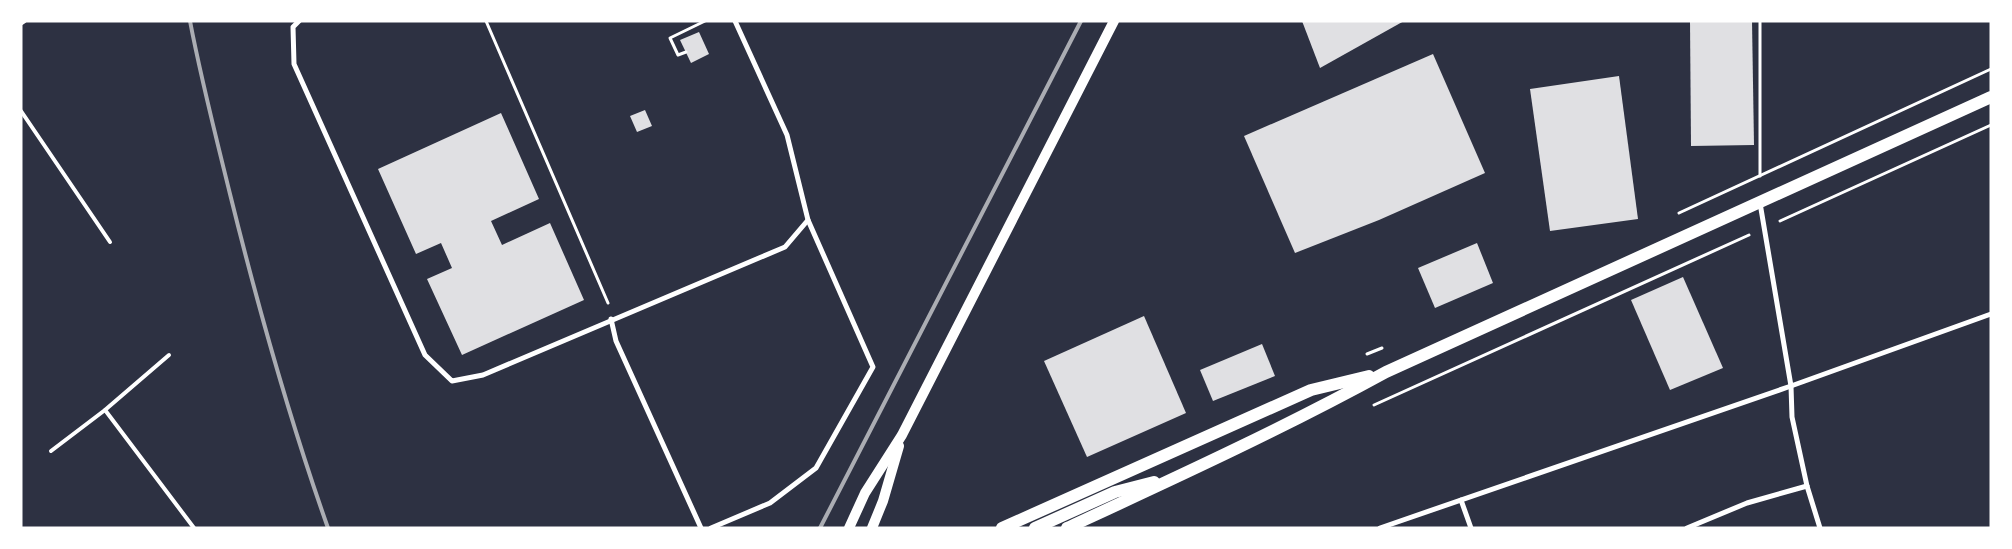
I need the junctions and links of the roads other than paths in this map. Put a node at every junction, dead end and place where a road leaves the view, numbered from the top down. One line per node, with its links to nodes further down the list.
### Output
1 (24, 21): 5 (street)
2 (299, 21): 12 (street)
3 (735, 21): 9 (street)
4 (1114, 21): 17 (main road)
5 (21, 23)
6 (1991, 97): 8 (main road)
7 (21, 111): 10 (lane)
8 (1760, 202): 14 (main road); 15 (street)
9 (808, 220): 12 (street); 24 (street)
10 (110, 242)
11 (1991, 314): 15 (street)
12 (612, 320): 23 (street)
13 (169, 355): 16 (lane)
14 (1386, 372): 19 (main road); 27 (main road)
15 (1791, 386): 20 (street); 21 (street)
16 (105, 410): 18 (lane); 22 (lane)
17 (902, 435): 25 (main road); 26 (main road)
18 (51, 451)
19 (1173, 479): 28 (main road); 29 (main road)
20 (1807, 486): 32 (street); 33 (street)
21 (1461, 500): 30 (street); 31 (street)
22 (194, 528)
23 (701, 528)
24 (711, 528)
25 (849, 528)
26 (872, 528)
27 (1002, 528)
28 (1035, 528)
29 (1067, 528)
30 (1380, 528)
31 (1471, 528)
32 (1687, 528)
33 (1820, 528)

